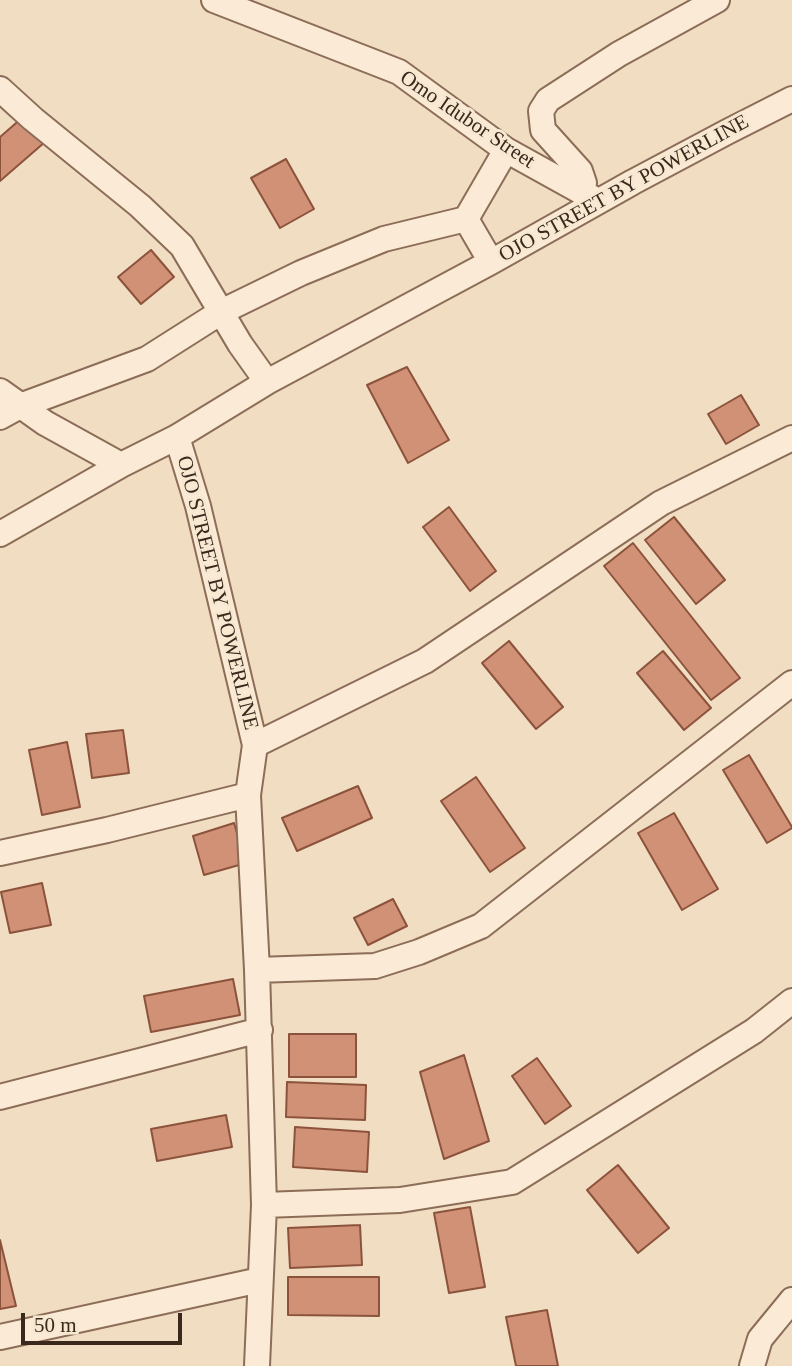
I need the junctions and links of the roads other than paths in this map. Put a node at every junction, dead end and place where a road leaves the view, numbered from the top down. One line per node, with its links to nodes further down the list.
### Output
1 (214, 0): 5 (street, Omo Idubor Street)
2 (717, 0): 6 (street)
3 (0, 89): 9 (street)
4 (790, 105): 6 (street, OJO STREET BY POWERLINE)
5 (506, 150): 6 (street, Omo Idubor Street); 7 (street)
6 (590, 197): 8 (street, OJO STREET BY POWERLINE)
7 (466, 219): 8 (street); 9 (street)
8 (491, 262): 10 (street, OJO STREET BY POWERLINE)
9 (221, 312): 10 (street); 12 (street)
10 (267, 382): 13 (street, OJO STREET BY POWERLINE)
11 (0, 391): 12 (street)
12 (10, 412): 15 (street)
13 (177, 437): 15 (street); 18 (street, OJO STREET BY POWERLINE)
14 (792, 438): 18 (street)
15 (121, 466): 16 (street)
16 (0, 534)
17 (792, 683): 21 (street)
18 (255, 745): 19 (street, OJO STREET BY POWERLINE)
19 (248, 795): 20 (street); 21 (street, OJO STREET BY POWERLINE)
20 (0, 853)
21 (257, 970): 23 (street, OJO STREET BY POWERLINE)
22 (792, 1001): 25 (street)
23 (260, 1030): 24 (street); 25 (street, OJO STREET BY POWERLINE)
24 (0, 1097)
25 (264, 1205): 26 (street, OJO STREET BY POWERLINE)
26 (260, 1280): 28 (street); 29 (street, OJO STREET BY POWERLINE)
27 (792, 1300): 30 (street)
28 (0, 1337)
29 (257, 1366)
30 (752, 1366)

